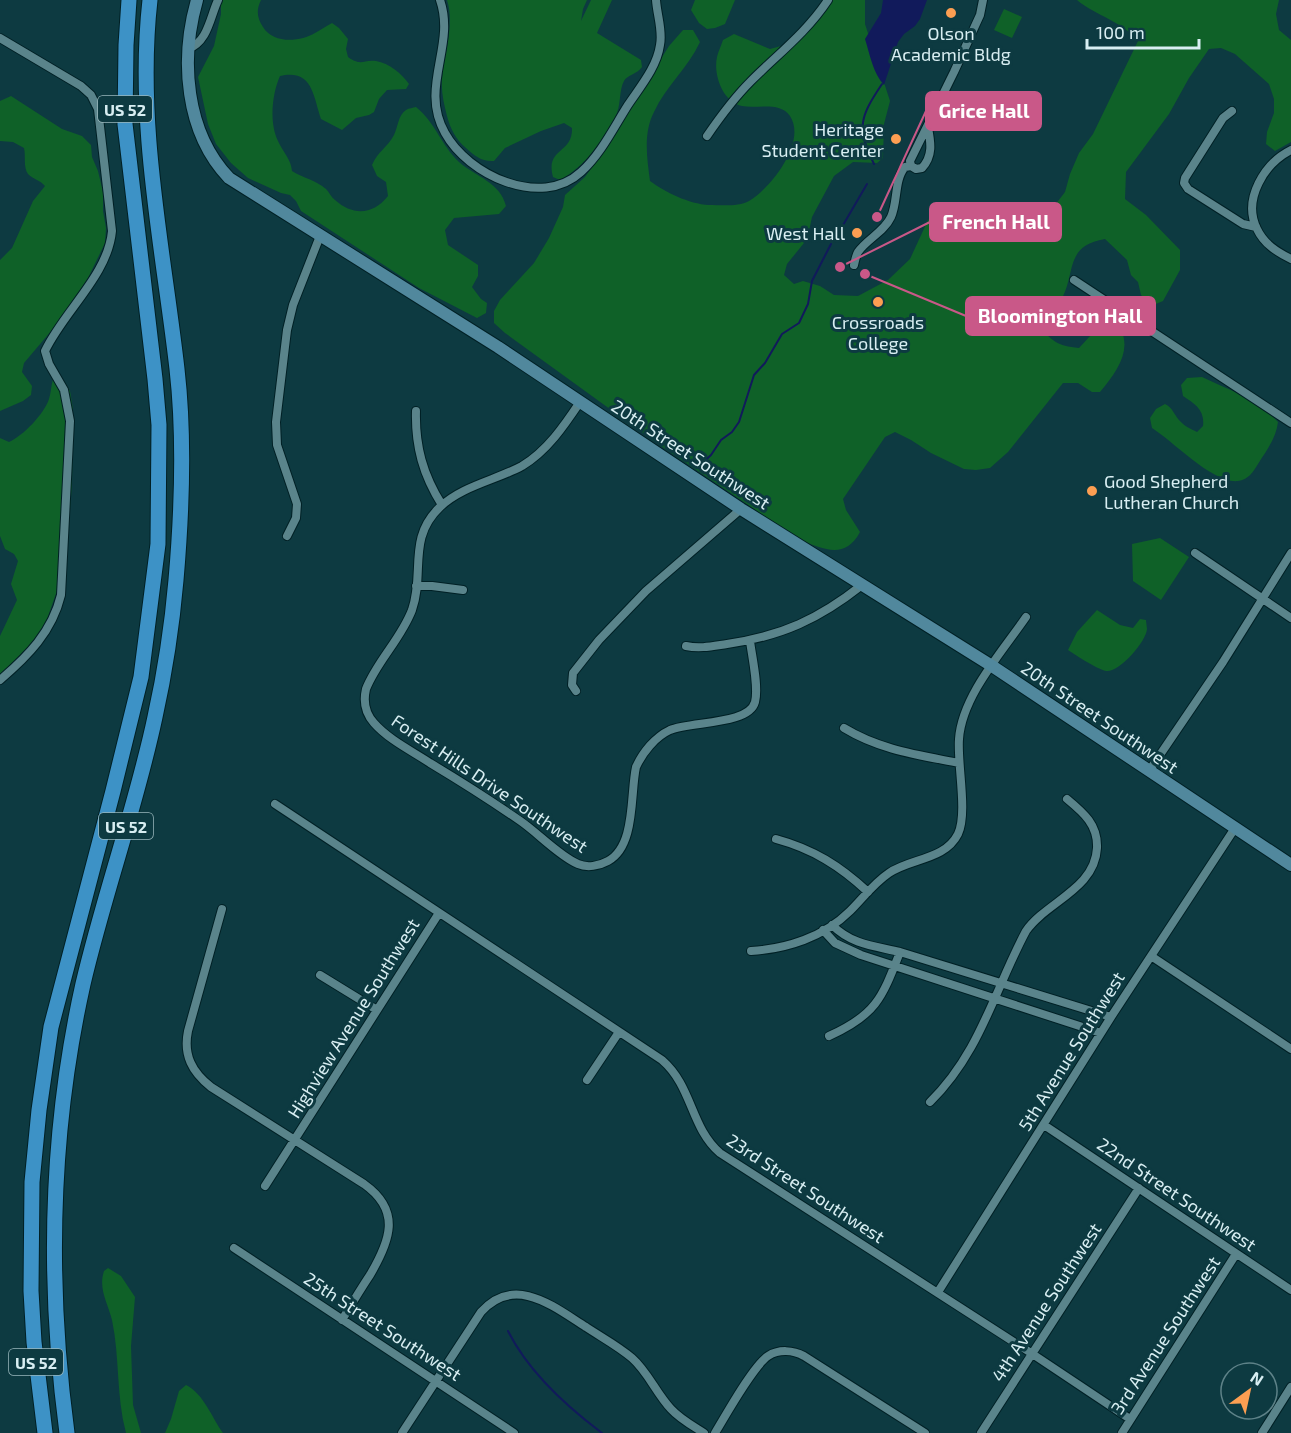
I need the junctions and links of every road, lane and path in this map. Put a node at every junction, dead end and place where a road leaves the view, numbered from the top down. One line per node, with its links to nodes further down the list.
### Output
1 (129, 0): 81 (highway, US 52)
2 (150, 0): 82 (highway, US 52)
3 (197, 0): 10 (street, 20th Street Southwest)
4 (218, 0): 10 (street)
5 (440, 0): 6 (street)
6 (656, 0)
7 (828, 0): 13 (street)
8 (983, 0): 12 (street)
9 (0, 38): 38 (street)
10 (188, 49): 17 (street, 20th Street Southwest)
11 (1232, 111): 16 (street)
12 (928, 128): 15 (street); 15 (street)
13 (706, 136)
14 (1291, 150): 16 (street)
15 (911, 166): 19 (street)
16 (1256, 227): 18 (street)
17 (320, 236): 21 (street, 20th Street Southwest); 26 (street)
18 (1291, 259)
19 (854, 265)
20 (1074, 280): 23 (street)
21 (580, 402): 24 (street, Forest Hills Drive Southwest); 25 (street, 20th Street Southwest)
22 (416, 411): 24 (street)
23 (1291, 423)
24 (441, 505): 30 (street, Forest Hills Drive Southwest)
25 (741, 509): 29 (street, 20th Street Southwest); 39 (street)
26 (287, 536)
27 (1291, 553): 32 (street)
28 (1195, 554): 32 (street)
29 (862, 585): 35 (street); 37 (street, 20th Street Southwest)
30 (416, 586): 31 (street); 35 (street, Forest Hills Drive Southwest)
31 (463, 590)
32 (1262, 598): 34 (street); 42 (street)
33 (1026, 617): 37 (street)
34 (1291, 618)
35 (750, 641): 36 (street)
36 (686, 646)
37 (992, 666): 41 (street); 42 (street, 20th Street Southwest)
38 (0, 680)
39 (576, 691)
40 (844, 728): 41 (street)
41 (959, 763): 48 (street)
42 (1149, 771): 45 (street, 20th Street Southwest)
43 (1067, 799): 58 (street)
44 (275, 804): 50 (street, 23rd Street Southwest)
45 (1235, 828): 47 (street, 20th Street Southwest); 55 (street, 5th Avenue Southwest)
46 (776, 838): 48 (street)
47 (1291, 865)
48 (868, 892): 51 (street)
49 (222, 909): 69 (street)
50 (439, 913): 60 (street, Highview Avenue Southwest); 62 (street, 23rd Street Southwest)
51 (832, 925): 52 (street); 54 (street)
52 (823, 930): 53 (street); 56 (street)
53 (751, 951)
54 (900, 952): 56 (street); 58 (street)
55 (1151, 956): 61 (street, 5th Avenue Southwest); 65 (street)
56 (895, 965): 59 (street); 64 (street)
57 (320, 975): 60 (street)
58 (1001, 985): 59 (street); 61 (street)
59 (996, 999): 63 (street); 67 (street)
60 (377, 1010): 69 (street, Highview Avenue Southwest)
61 (1111, 1017): 63 (street, 5th Avenue Southwest)
62 (619, 1032): 66 (street); 75 (street, 23rd Street Southwest)
63 (1101, 1033): 68 (street, 5th Avenue Southwest)
64 (829, 1036)
65 (1291, 1049)
66 (587, 1080)
67 (930, 1102)
68 (1044, 1125): 71 (street, 22nd Street Southwest); 75 (street, 5th Avenue Southwest)
69 (294, 1140): 70 (street, Highview Avenue Southwest); 76 (street)
70 (265, 1186)
71 (1139, 1188): 73 (street, 22nd Street Southwest); 77 (street, 4th Avenue Southwest)
72 (234, 1248): 76 (street, 25th Street Southwest)
73 (1236, 1254): 74 (street, 22nd Street Southwest); 80 (street, 3rd Avenue Southwest)
74 (1291, 1290)
75 (938, 1292): 77 (street, 23rd Street Southwest)
76 (342, 1320): 78 (street, 25th Street Southwest)
77 (1031, 1353): 80 (street, 23rd Street Southwest); 88 (street, 4th Avenue Southwest)
78 (437, 1381): 83 (street); 84 (street, 25th Street Southwest); 85 (street)
79 (1291, 1388): 90 (street)
80 (1130, 1419): 89 (street, 3rd Avenue Southwest)
81 (45, 1433)
82 (67, 1433)
83 (402, 1433)
84 (514, 1433)
85 (704, 1433)
86 (715, 1433): 87 (street)
87 (925, 1433)
88 (981, 1433)
89 (1122, 1433)
90 (1262, 1433)

